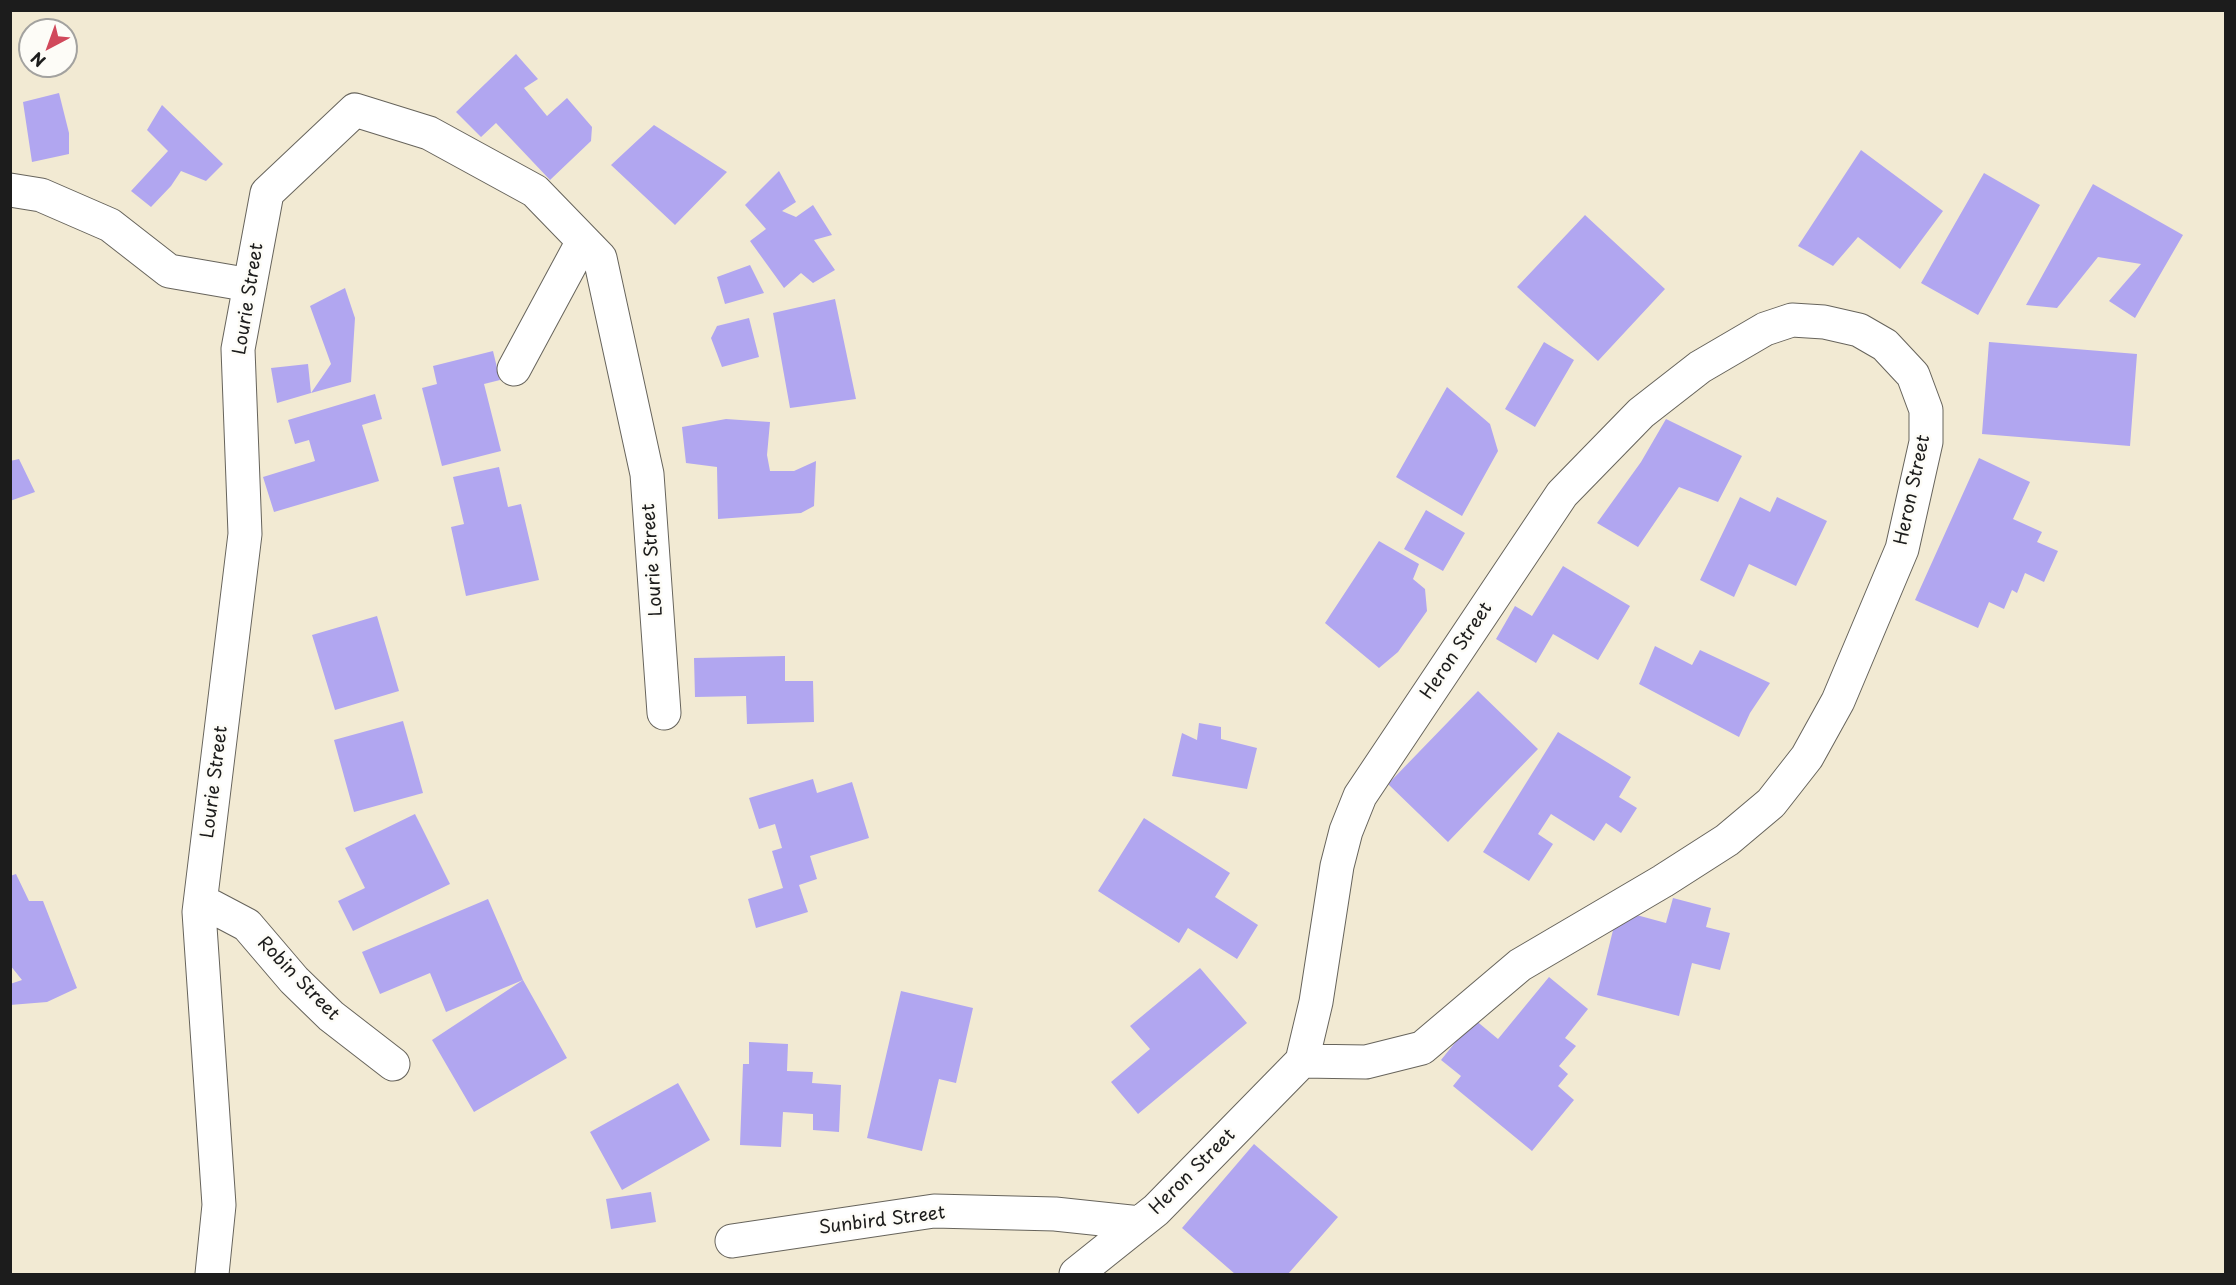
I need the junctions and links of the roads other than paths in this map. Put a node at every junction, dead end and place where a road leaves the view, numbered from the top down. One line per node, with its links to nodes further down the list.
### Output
1 (10, 190): 3 (street)
2 (583, 241): 3 (street, Lourie Street); 4 (street); 5 (street, Lourie Street)
3 (250, 285): 6 (street, Lourie Street)
4 (514, 369)
5 (664, 713)
6 (199, 912): 8 (street, Robin Street); 11 (street, Lourie Street)
7 (1302, 1061): 7 (street, Heron Street); 9 (street, Heron Street)
8 (393, 1064)
9 (1140, 1223): 10 (street, Sunbird Street); 12 (street, Heron Street)
10 (732, 1241)
11 (212, 1275)
12 (1076, 1275)

